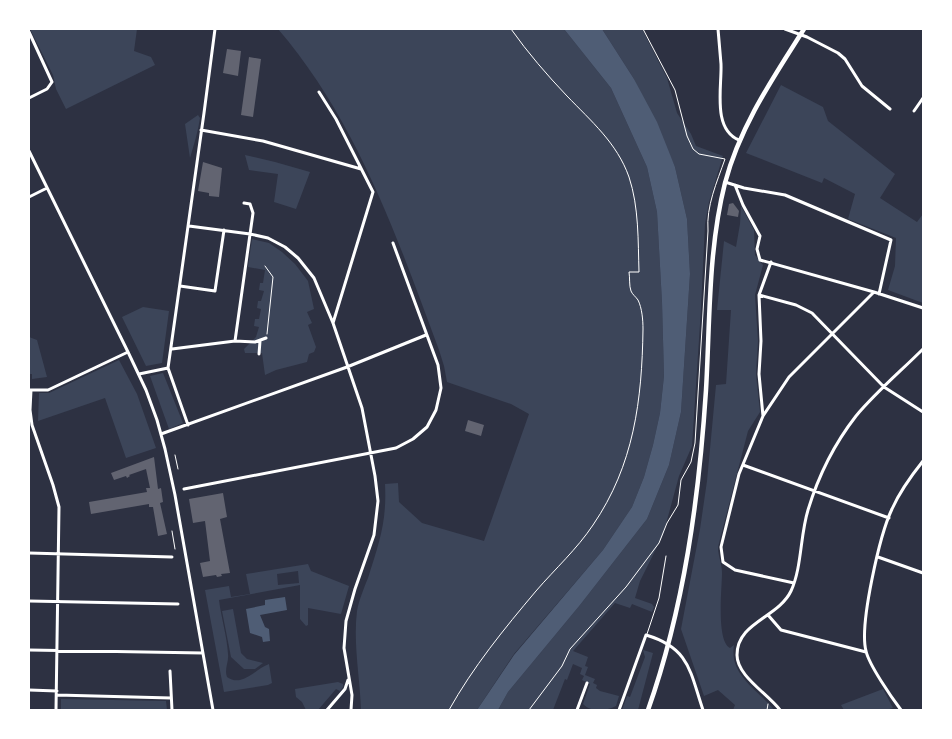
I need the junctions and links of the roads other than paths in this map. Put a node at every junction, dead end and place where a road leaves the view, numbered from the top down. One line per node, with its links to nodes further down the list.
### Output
1 (215, 29): 12 (street)
2 (718, 29): 13 (street)
3 (785, 29): 6 (street)
4 (804, 29): 6 (main road)
5 (29, 32): 8 (street)
6 (801, 34): 10 (street); 13 (main road)
7 (319, 92): 15 (street)
8 (29, 98)
9 (923, 98): 11 (street)
10 (890, 109)
11 (914, 111)
12 (201, 130): 15 (street); 21 (street)
13 (739, 140): 16 (main road)
14 (29, 151): 18 (street)
15 (362, 169): 31 (street)
16 (726, 182): 17 (street); 68 (main road)
17 (734, 185): 25 (street); 28 (street)
18 (48, 188): 19 (street); 39 (street)
19 (29, 197)
20 (244, 203): 23 (street)
21 (189, 226): 22 (street); 26 (street)
22 (224, 230): 23 (street); 26 (street)
23 (250, 234): 31 (street); 35 (street)
24 (393, 243): 33 (street)
25 (771, 262): 27 (street); 29 (street)
26 (180, 286): 37 (street)
27 (874, 292): 28 (street); 32 (street)
28 (880, 294): 30 (street)
29 (759, 295): 32 (street); 47 (street)
30 (923, 308)
31 (333, 323): 41 (street)
32 (832, 334): 44 (street); 47 (street)
33 (426, 335): 41 (street); 50 (street)
34 (266, 338): 36 (street)
35 (236, 341): 36 (street); 37 (street)
36 (260, 341): 40 (street)
37 (172, 349): 42 (street)
38 (923, 350): 44 (street)
39 (128, 352): 43 (street); 45 (street)
40 (259, 354)
41 (347, 367): 48 (street); 50 (street)
42 (168, 368): 43 (street); 48 (street)
43 (139, 374): 49 (street)
44 (884, 387): 46 (street); 54 (street)
45 (30, 390): 57 (street)
46 (923, 412)
47 (763, 416): 52 (street)
48 (188, 425): 49 (street)
49 (162, 434): 72 (street)
50 (370, 453): 53 (street); 74 (street)
51 (923, 461): 55 (street)
52 (743, 465): 54 (street); 62 (street)
53 (184, 489)
54 (814, 491): 55 (street); 62 (street)
55 (889, 518): 60 (street)
56 (29, 554): 57 (street)
57 (59, 554): 58 (street); 64 (street)
58 (172, 556)
59 (666, 556): 67 (lane)
60 (878, 557): 61 (street); 71 (street)
61 (923, 573)
62 (794, 583): 66 (street)
63 (29, 601): 64 (street)
64 (58, 601): 65 (street); 70 (street)
65 (178, 604)
66 (768, 615): 71 (street); 89 (street)
67 (646, 635): 68 (street); 86 (street)
68 (668, 644): 87 (main road); 88 (street)
69 (29, 650): 70 (street)
70 (57, 651): 72 (street); 77 (street)
71 (866, 652): 90 (street)
72 (203, 653): 82 (street)
73 (170, 671): 78 (street)
74 (348, 679): 83 (street); 84 (street)
75 (587, 683): 79 (street)
76 (29, 690): 77 (street)
77 (57, 693): 78 (street); 80 (street)
78 (171, 698): 81 (street)
79 (577, 709): 85 (street)
80 (56, 710)
81 (172, 710)
82 (212, 710)
83 (327, 710)
84 (351, 710)
85 (582, 710)
86 (619, 710)
87 (648, 710)
88 (703, 710)
89 (780, 710)
90 (901, 710)

